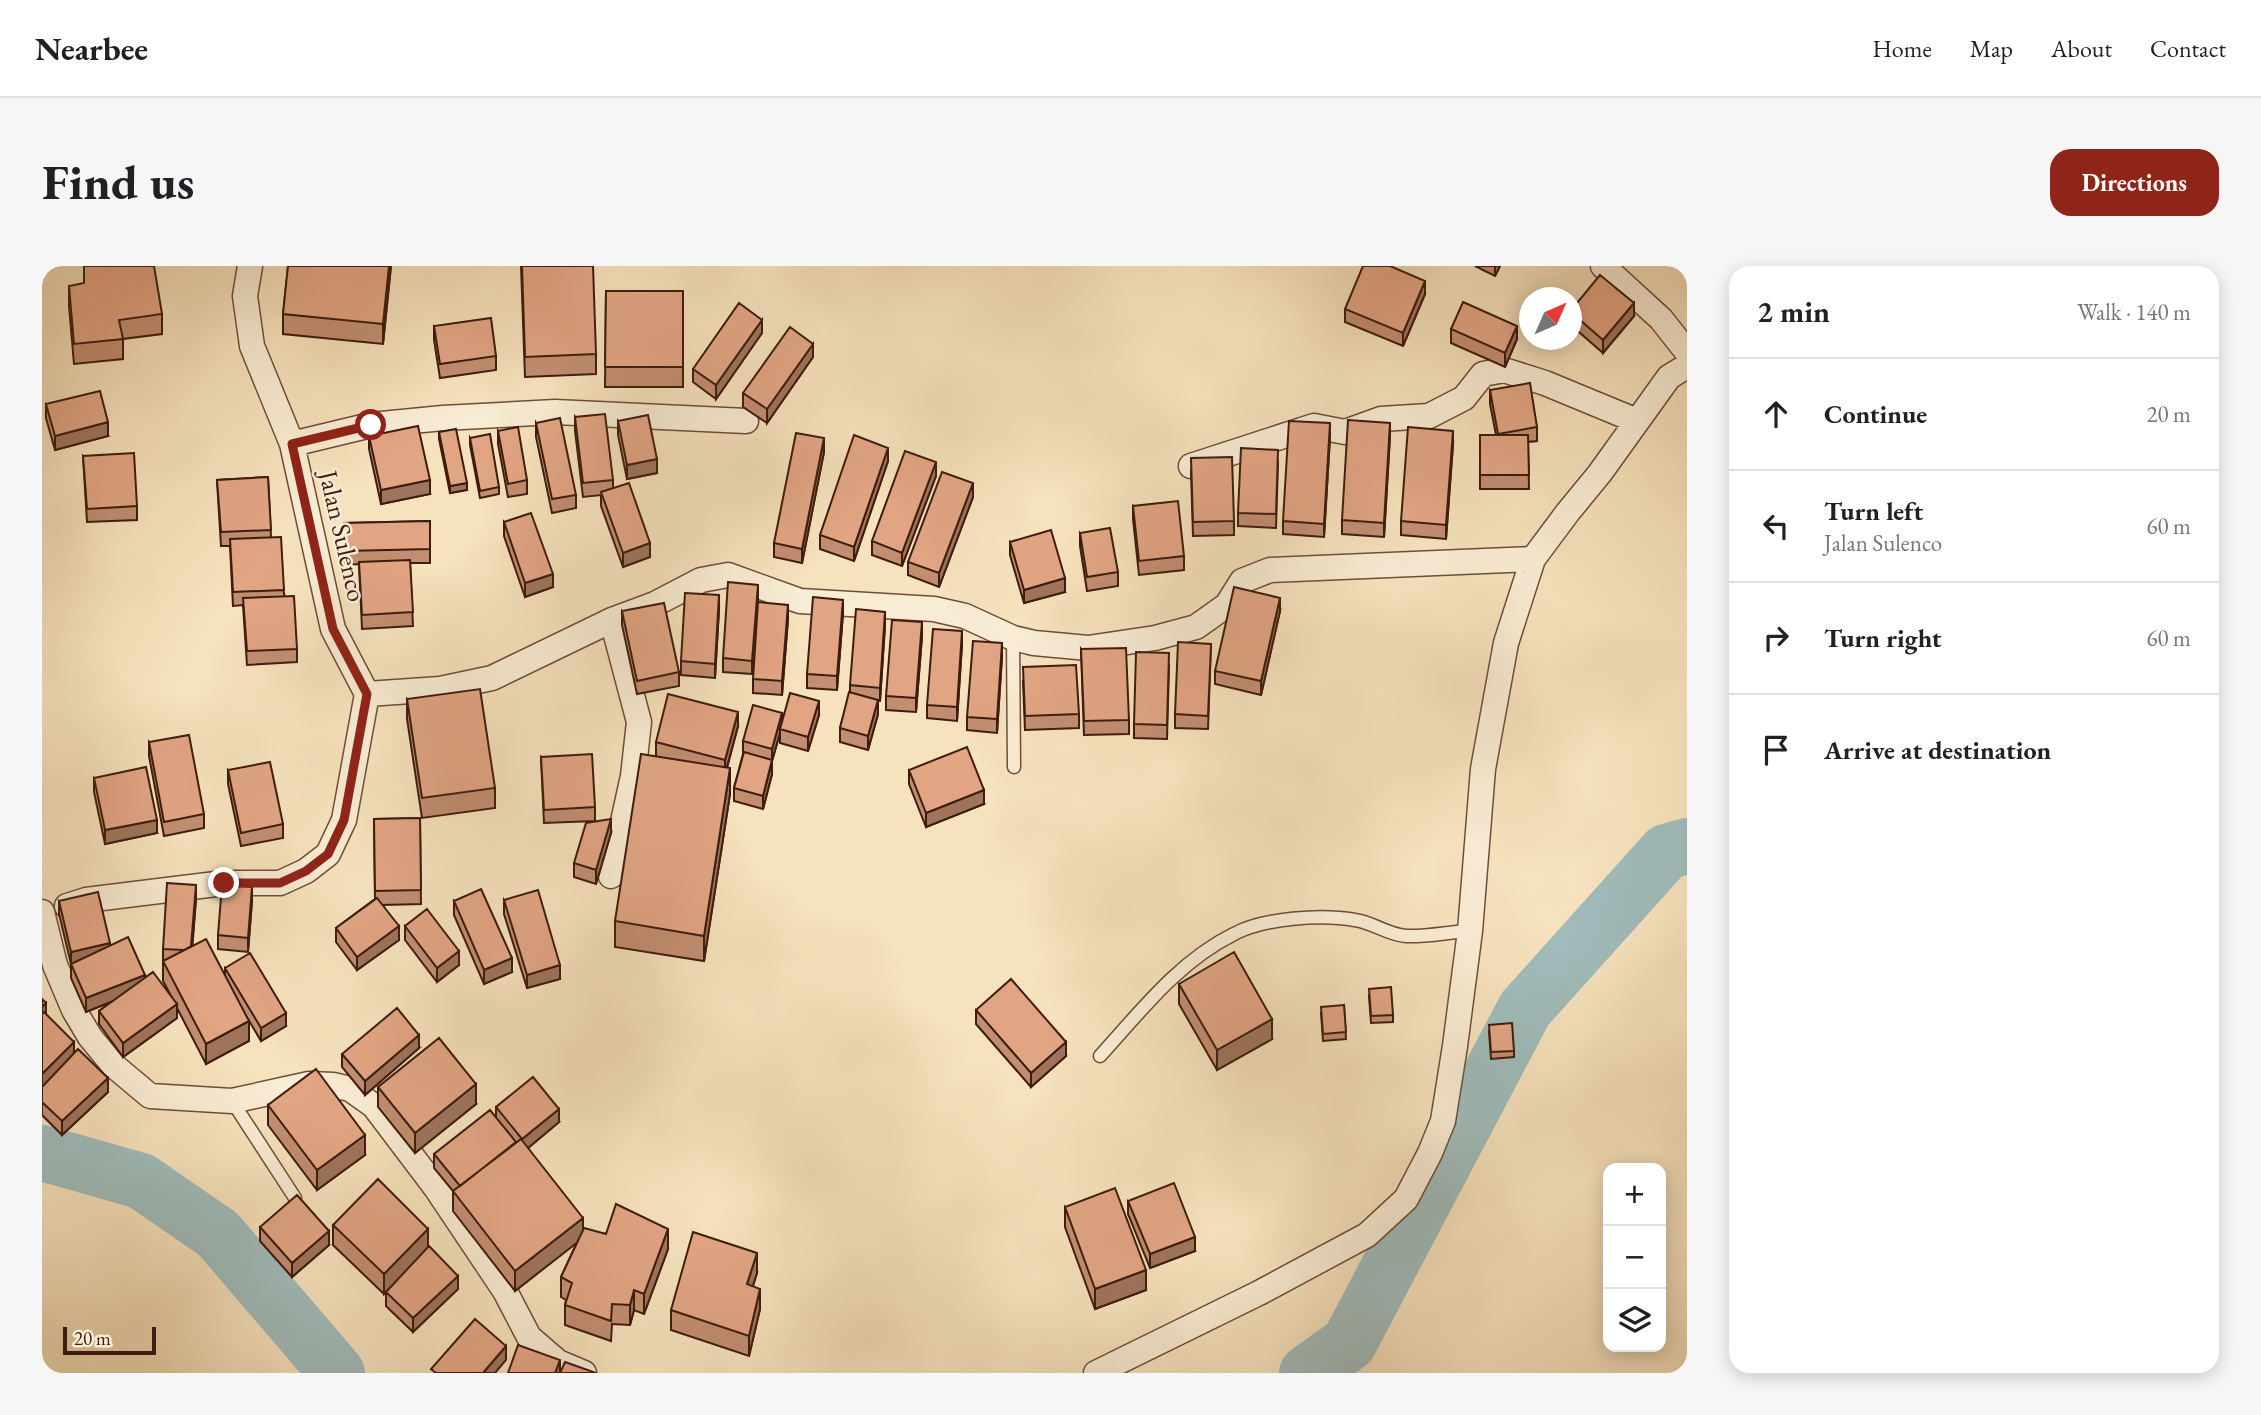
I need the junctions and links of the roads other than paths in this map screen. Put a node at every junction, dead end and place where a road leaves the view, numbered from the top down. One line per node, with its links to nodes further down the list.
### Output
1 (250, 266): 7 (street, Jalan Sulenco)
2 (1603, 266): 3 (street)
3 (1687, 352)
4 (1687, 366): 6 (street)
5 (746, 421): 7 (street)
6 (1637, 421): 8 (street); 9 (street)
7 (292, 444): 12 (street, Jalan Sulenco)
8 (1191, 466)
9 (1533, 559): 11 (street); 16 (street)
10 (612, 620): 11 (street); 12 (street); 14 (street)
11 (1013, 638): 13 (lane)
12 (367, 694): 15 (street)
13 (1014, 767)
14 (611, 876)
15 (43, 913): 18 (street)
16 (1470, 931): 17 (lane); 21 (street)
17 (1100, 1056)
18 (232, 1101): 19 (lane); 20 (street)
19 (295, 1198)
20 (584, 1373)
21 (1096, 1373)

